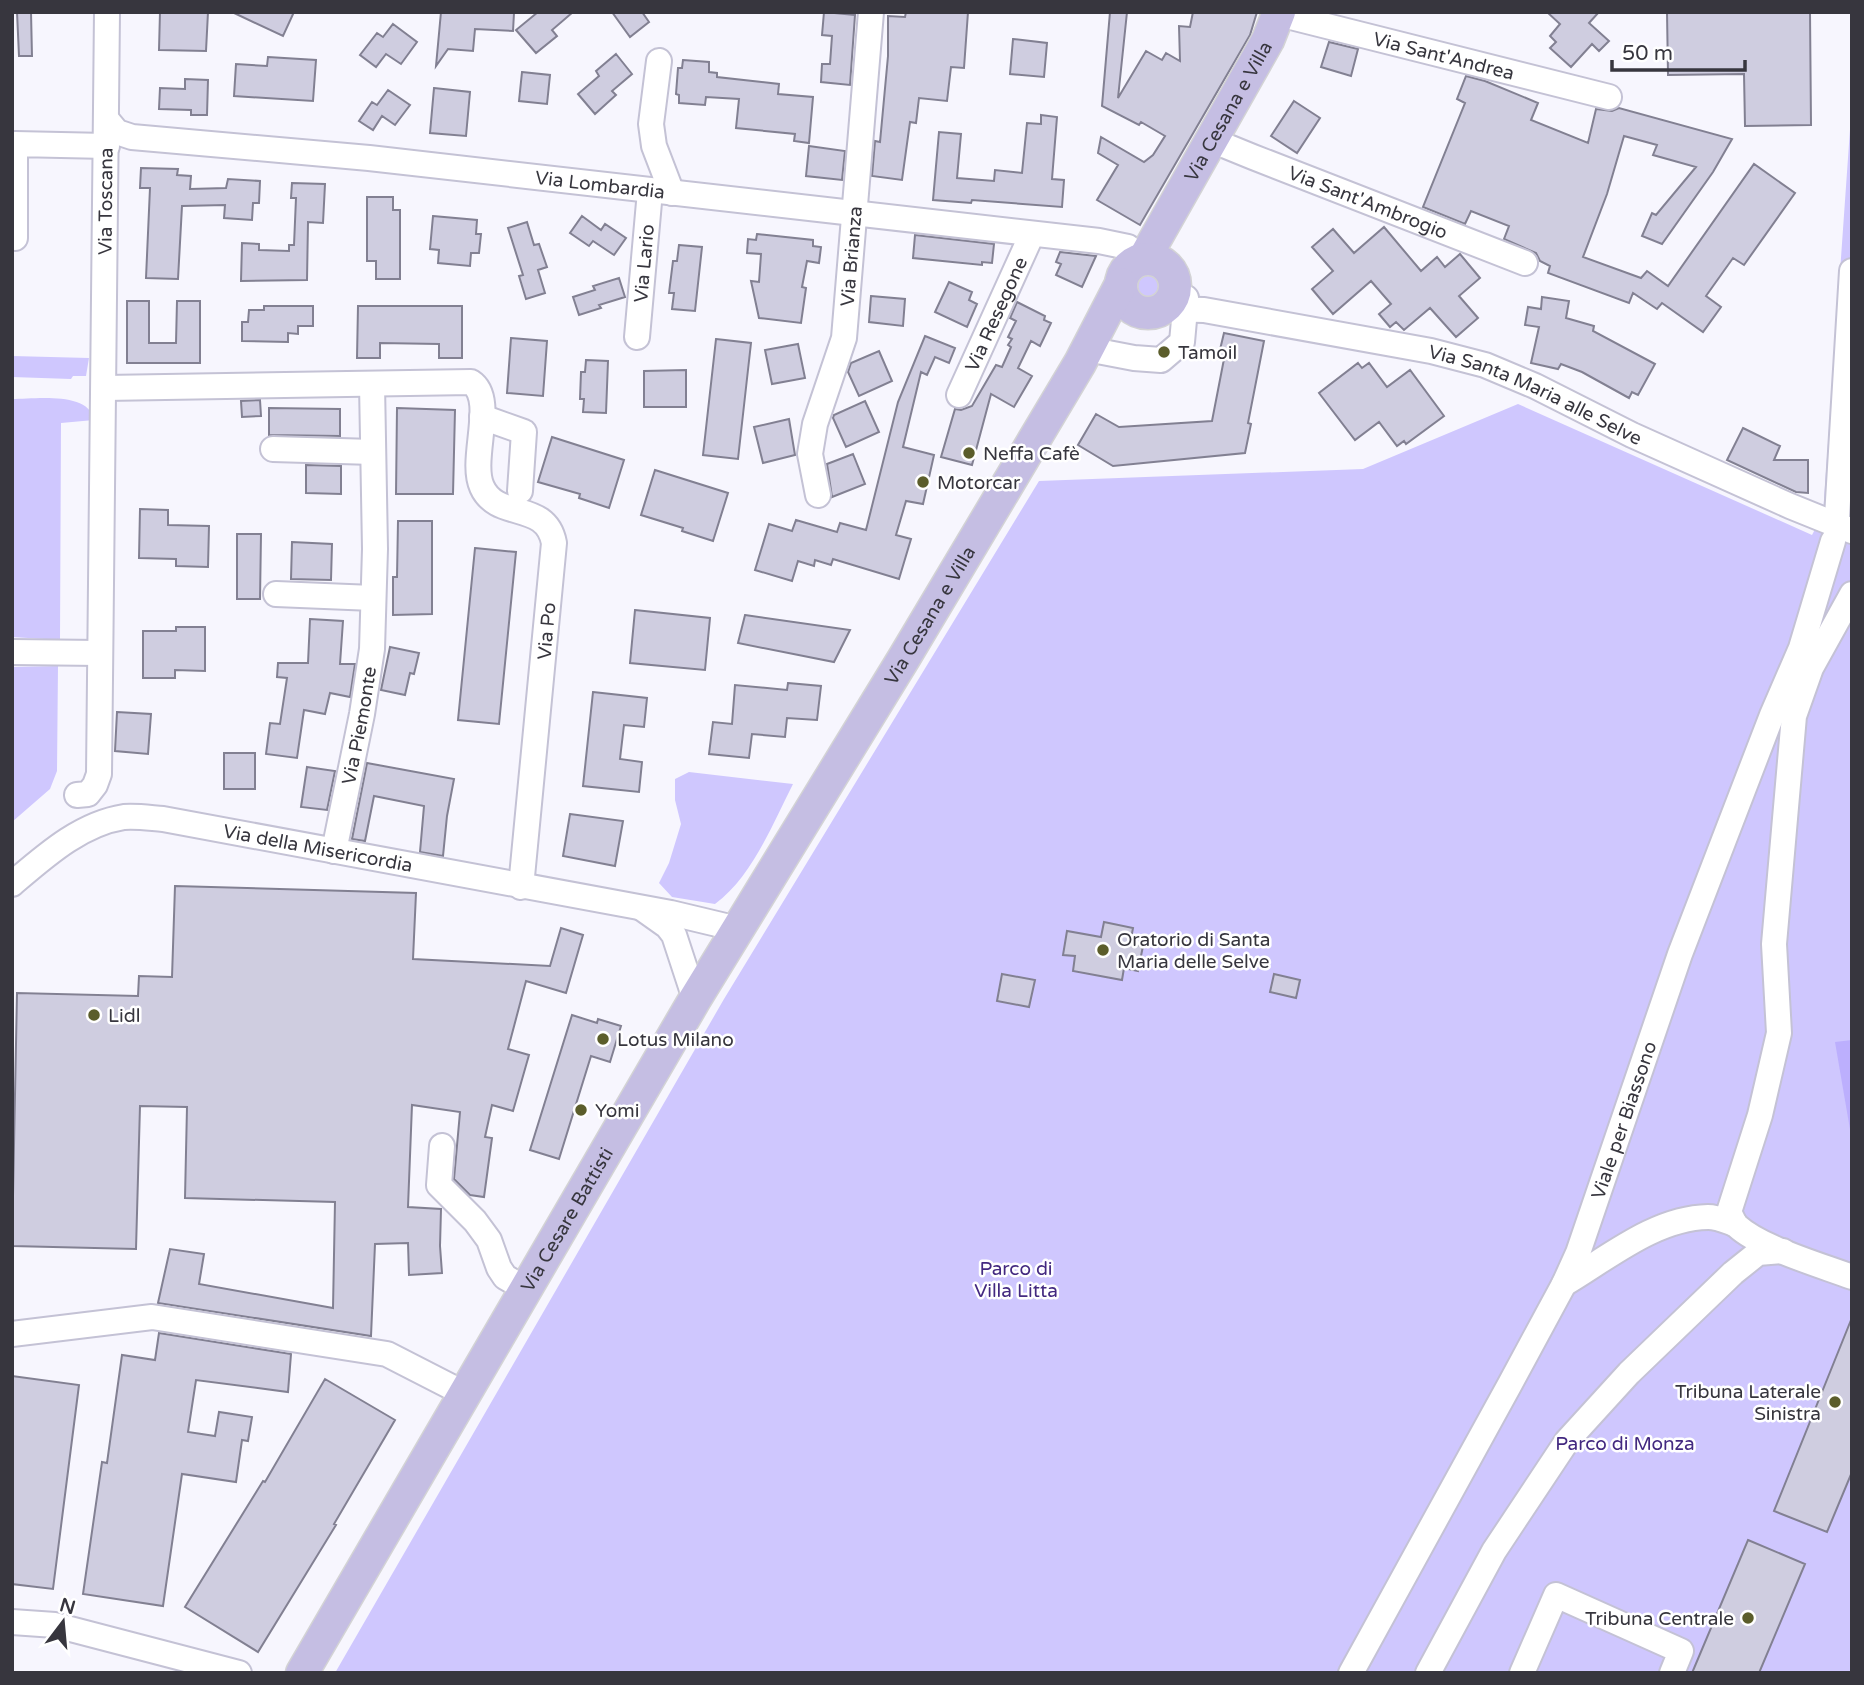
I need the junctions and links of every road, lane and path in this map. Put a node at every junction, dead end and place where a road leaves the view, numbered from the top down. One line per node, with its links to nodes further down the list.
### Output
1 (107, 12): 6 (street, Via Toscana)
2 (871, 12): 10 (street, Via Brianza)
3 (1279, 13): 5 (street, Via Sant'Andrea); 7 (main road, Via Cesana e Villa)
4 (659, 61): 9 (street)
5 (1609, 97)
6 (107, 120): 8 (street, Via Toscana); 9 (street, Via Lombardia)
7 (1213, 138): 13 (street, Via Sant'Ambrogio); 15 (main road, Via Cesana e Villa)
8 (107, 146): 12 (street); 19 (street, Via Toscana)
9 (661, 192): 10 (street, Via Lombardia); 16 (street, Via Lario)
10 (855, 214): 11 (street, Via Lombardia); 25 (street, Via Brianza)
11 (1032, 234): 15 (street, Via Lombardia); 20 (street, Via Resegone)
12 (15, 238)
13 (1525, 263)
14 (1852, 271): 26 (street, Viale per Biassono)
15 (1161, 290): 17 (main road, Via Cesana e Villa); 17 (street); 26 (street, Via Santa Maria alle Selve)
16 (637, 337)
17 (1087, 354): 34 (main road, Via Cesana e Villa)
18 (372, 384): 19 (street, Via Po); 21 (street, Via Po); 23 (street, Via Piemonte)
19 (105, 388): 31 (street, Via Toscana)
20 (959, 395)
21 (482, 416): 24 (street); 36 (street, Via Po)
22 (273, 449): 23 (street)
23 (373, 452): 29 (street, Via Piemonte)
24 (520, 491)
25 (817, 495)
26 (1840, 530): 46 (street, Viale per Biassono)
27 (276, 594): 29 (street)
28 (1852, 594): 43 (street)
29 (373, 598): 33 (street, Via Piemonte)
30 (12, 652): 31 (street)
31 (100, 653): 32 (street, Via Toscana)
32 (77, 794)
33 (334, 851): 35 (street, Via della Misericordia); 36 (street, Via della Misericordia)
34 (776, 866): 38 (main road, Via Cesare Battisti)
35 (12, 884)
36 (521, 887): 37 (street, Via della Misericordia)
37 (642, 908): 38 (street, Via della Misericordia); 39 (street, Via della Misericordia)
38 (738, 929): 40 (main road, Via Cesare Battisti)
39 (674, 935): 40 (street, Via della Misericordia); 41 (street)
40 (720, 959): 41 (main road, Via Cesare Battisti)
41 (695, 999): 47 (main road, Via Cesare Battisti)
42 (442, 1146): 47 (street)
43 (1735, 1224): 44 (street); 46 (street)
44 (1783, 1251): 45 (street); 54 (street)
45 (1852, 1277)
46 (1564, 1284): 53 (street, Viale per Biassono)
47 (526, 1289): 49 (main road, Via Cesare Battisti)
48 (12, 1334): 49 (street)
49 (465, 1394): 52 (main road, Via Cesare Battisti)
50 (12, 1622): 51 (street)
51 (239, 1673)
52 (302, 1673)
53 (1351, 1673)
54 (1428, 1673)
55 (1522, 1673): 56 (street)
56 (1672, 1673)

